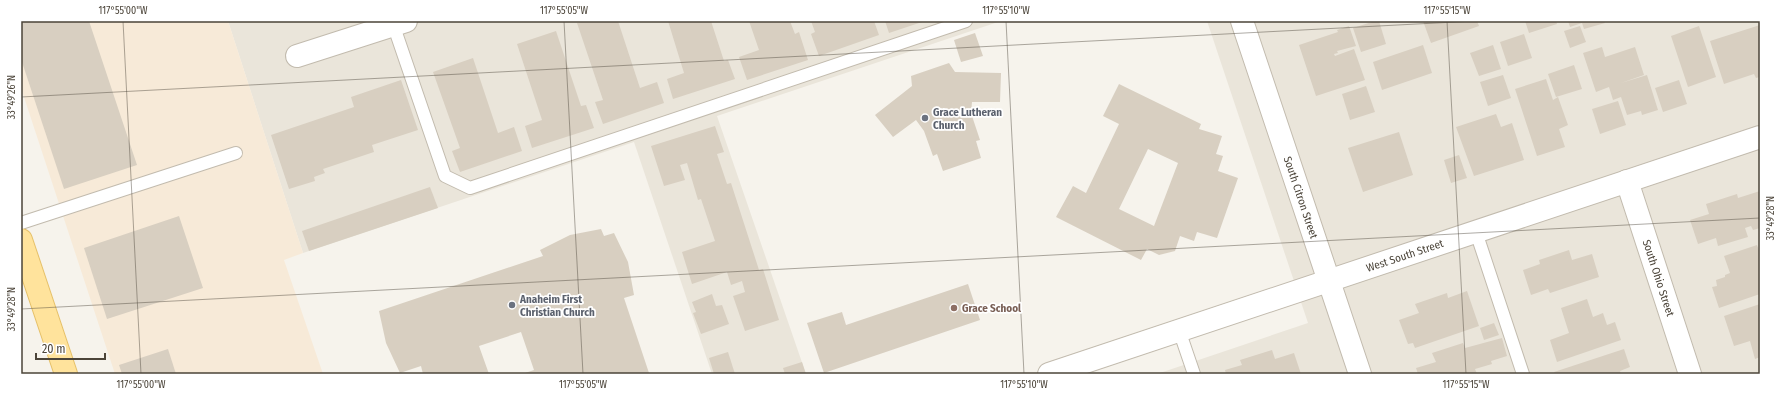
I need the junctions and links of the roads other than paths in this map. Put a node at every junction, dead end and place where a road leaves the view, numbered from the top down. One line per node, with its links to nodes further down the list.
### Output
1 (966, 21): 3 (lane)
2 (1242, 21): 11 (street, South Citron Street)
3 (397, 22): 4 (street)
4 (297, 56)
5 (1760, 137): 7 (street, West South Street)
6 (236, 152): 8 (lane)
7 (1627, 181): 9 (street, West South Street); 18 (street, South Ohio Street)
8 (21, 223)
9 (1476, 232): 11 (street, West South Street); 17 (lane)
10 (21, 240): 13 (main road)
11 (1328, 280): 12 (street, West South Street); 16 (street, South Citron Street)
12 (1180, 330): 14 (street, West South Street); 15 (lane)
13 (66, 374)
14 (1049, 374)
15 (1194, 374)
16 (1360, 374)
17 (1523, 374)
18 (1690, 374)

